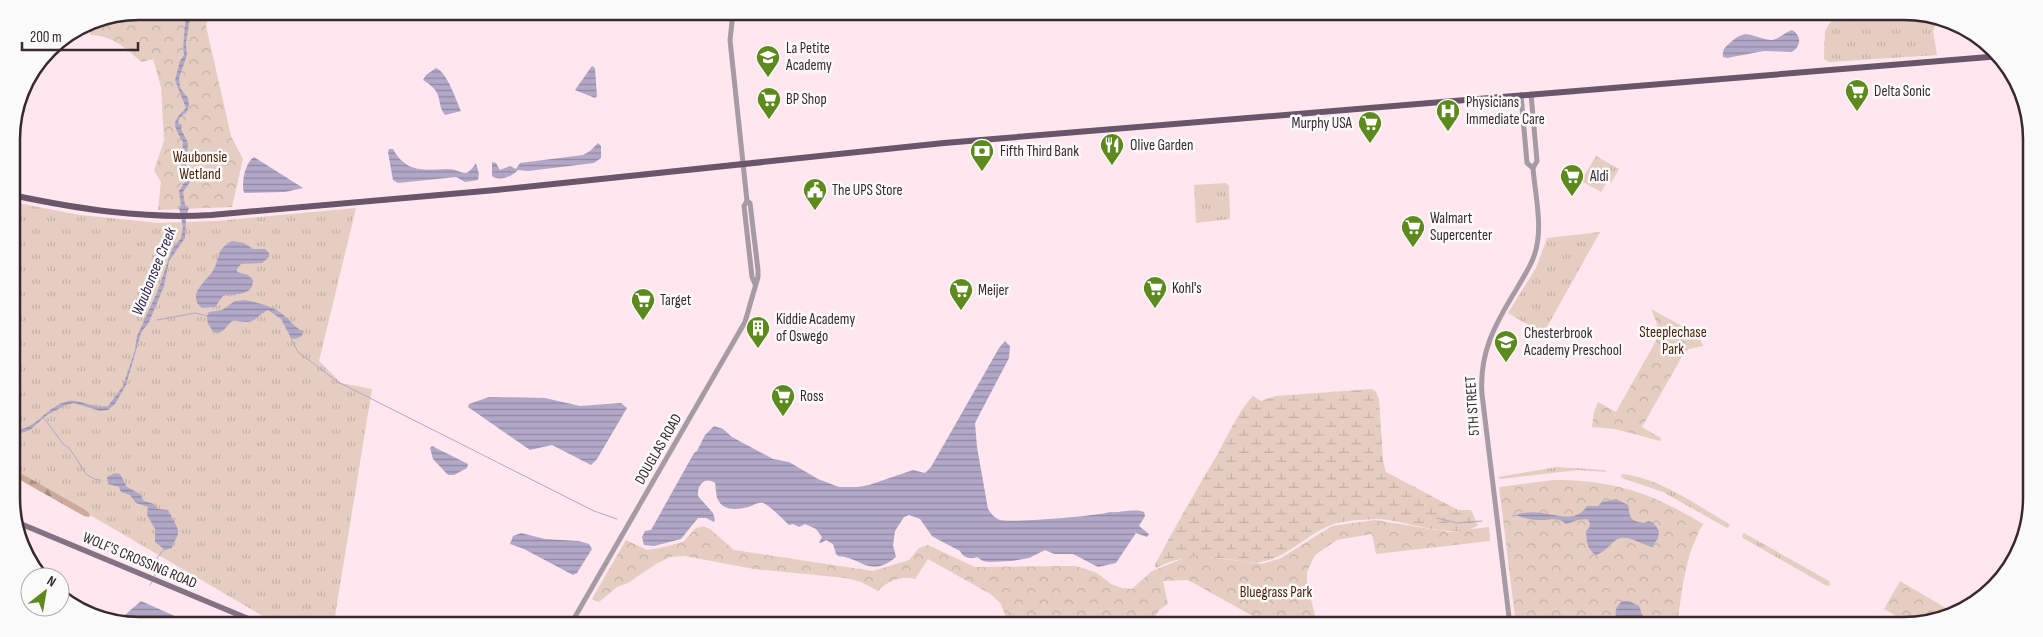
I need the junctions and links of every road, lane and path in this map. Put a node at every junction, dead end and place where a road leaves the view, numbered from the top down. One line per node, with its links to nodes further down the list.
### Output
1 (732, 20): 5 (street, DOUGLAS ROAD)
2 (1989, 57): 3 (main road)
3 (1532, 94): 4 (main road); 6 (street, 5TH STREET)
4 (1521, 95): 5 (main road); 6 (street, 5TH STREET)
5 (743, 164): 7 (main road); 10 (street, DOUGLAS ROAD)
6 (1533, 168): 11 (street, 5TH STREET)
7 (20, 197)
8 (23, 525): 9 (main road, WOLF'S CROSSING ROAD)
9 (244, 617)
10 (575, 617)
11 (1509, 617)

